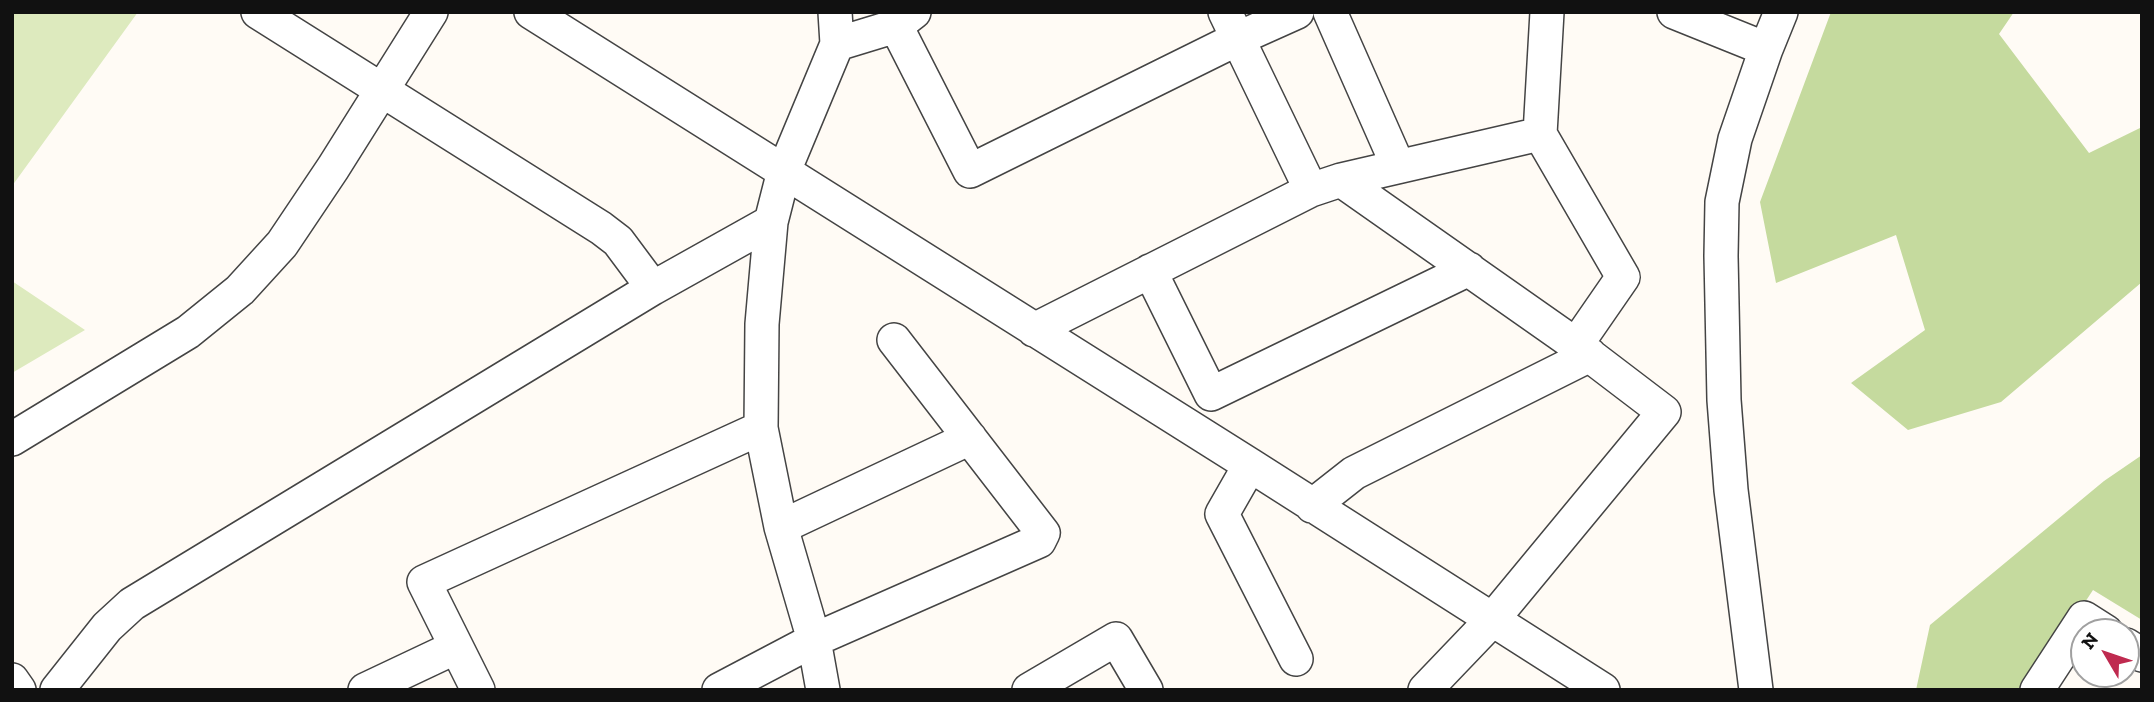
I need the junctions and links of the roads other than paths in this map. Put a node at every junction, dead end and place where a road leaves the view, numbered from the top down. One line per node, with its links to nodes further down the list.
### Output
1 (258, 12): 13 (street)
2 (431, 12): 13 (street)
3 (531, 12): 16 (street)
4 (1297, 12): 10 (street)
5 (1330, 12): 15 (street)
6 (1547, 12): 14 (street)
7 (1674, 12): 12 (street)
8 (1781, 12): 12 (street)
9 (905, 19): 10 (street); 11 (street)
10 (1232, 25): 17 (street)
11 (836, 28): 16 (street)
12 (1766, 49): 47 (street)
13 (383, 90): 21 (street); 27 (street)
14 (1540, 134): 15 (street); 24 (street)
15 (1398, 166): 17 (street)
16 (784, 171): 18 (street); 22 (street)
17 (1326, 185): 19 (street); 20 (street)
18 (771, 222): 21 (street); 25 (street)
19 (1469, 269): 20 (street); 24 (street)
20 (1150, 271): 22 (street)
21 (653, 288): 38 (street)
22 (1034, 331): 28 (street)
23 (894, 340): 26 (street)
24 (1583, 350): 29 (street); 31 (street)
25 (761, 428): 30 (street); 34 (street)
26 (970, 438): 30 (street); 33 (street)
27 (12, 439)
28 (1250, 465): 29 (street); 35 (street)
29 (1312, 506): 31 (street)
30 (781, 527): 33 (street)
31 (1492, 620): 45 (street); 46 (street)
32 (2070, 639): 48 (street)
33 (814, 640): 41 (street); 42 (street)
34 (456, 647): 39 (street); 40 (street)
35 (1296, 659)
36 (12, 680): 37 (street)
37 (19, 690)
38 (57, 690)
39 (365, 690)
40 (478, 690)
41 (719, 690)
42 (823, 690)
43 (1029, 690): 44 (street)
44 (1146, 690)
45 (1425, 690)
46 (1602, 690)
47 (1756, 690)
48 (2037, 690)

